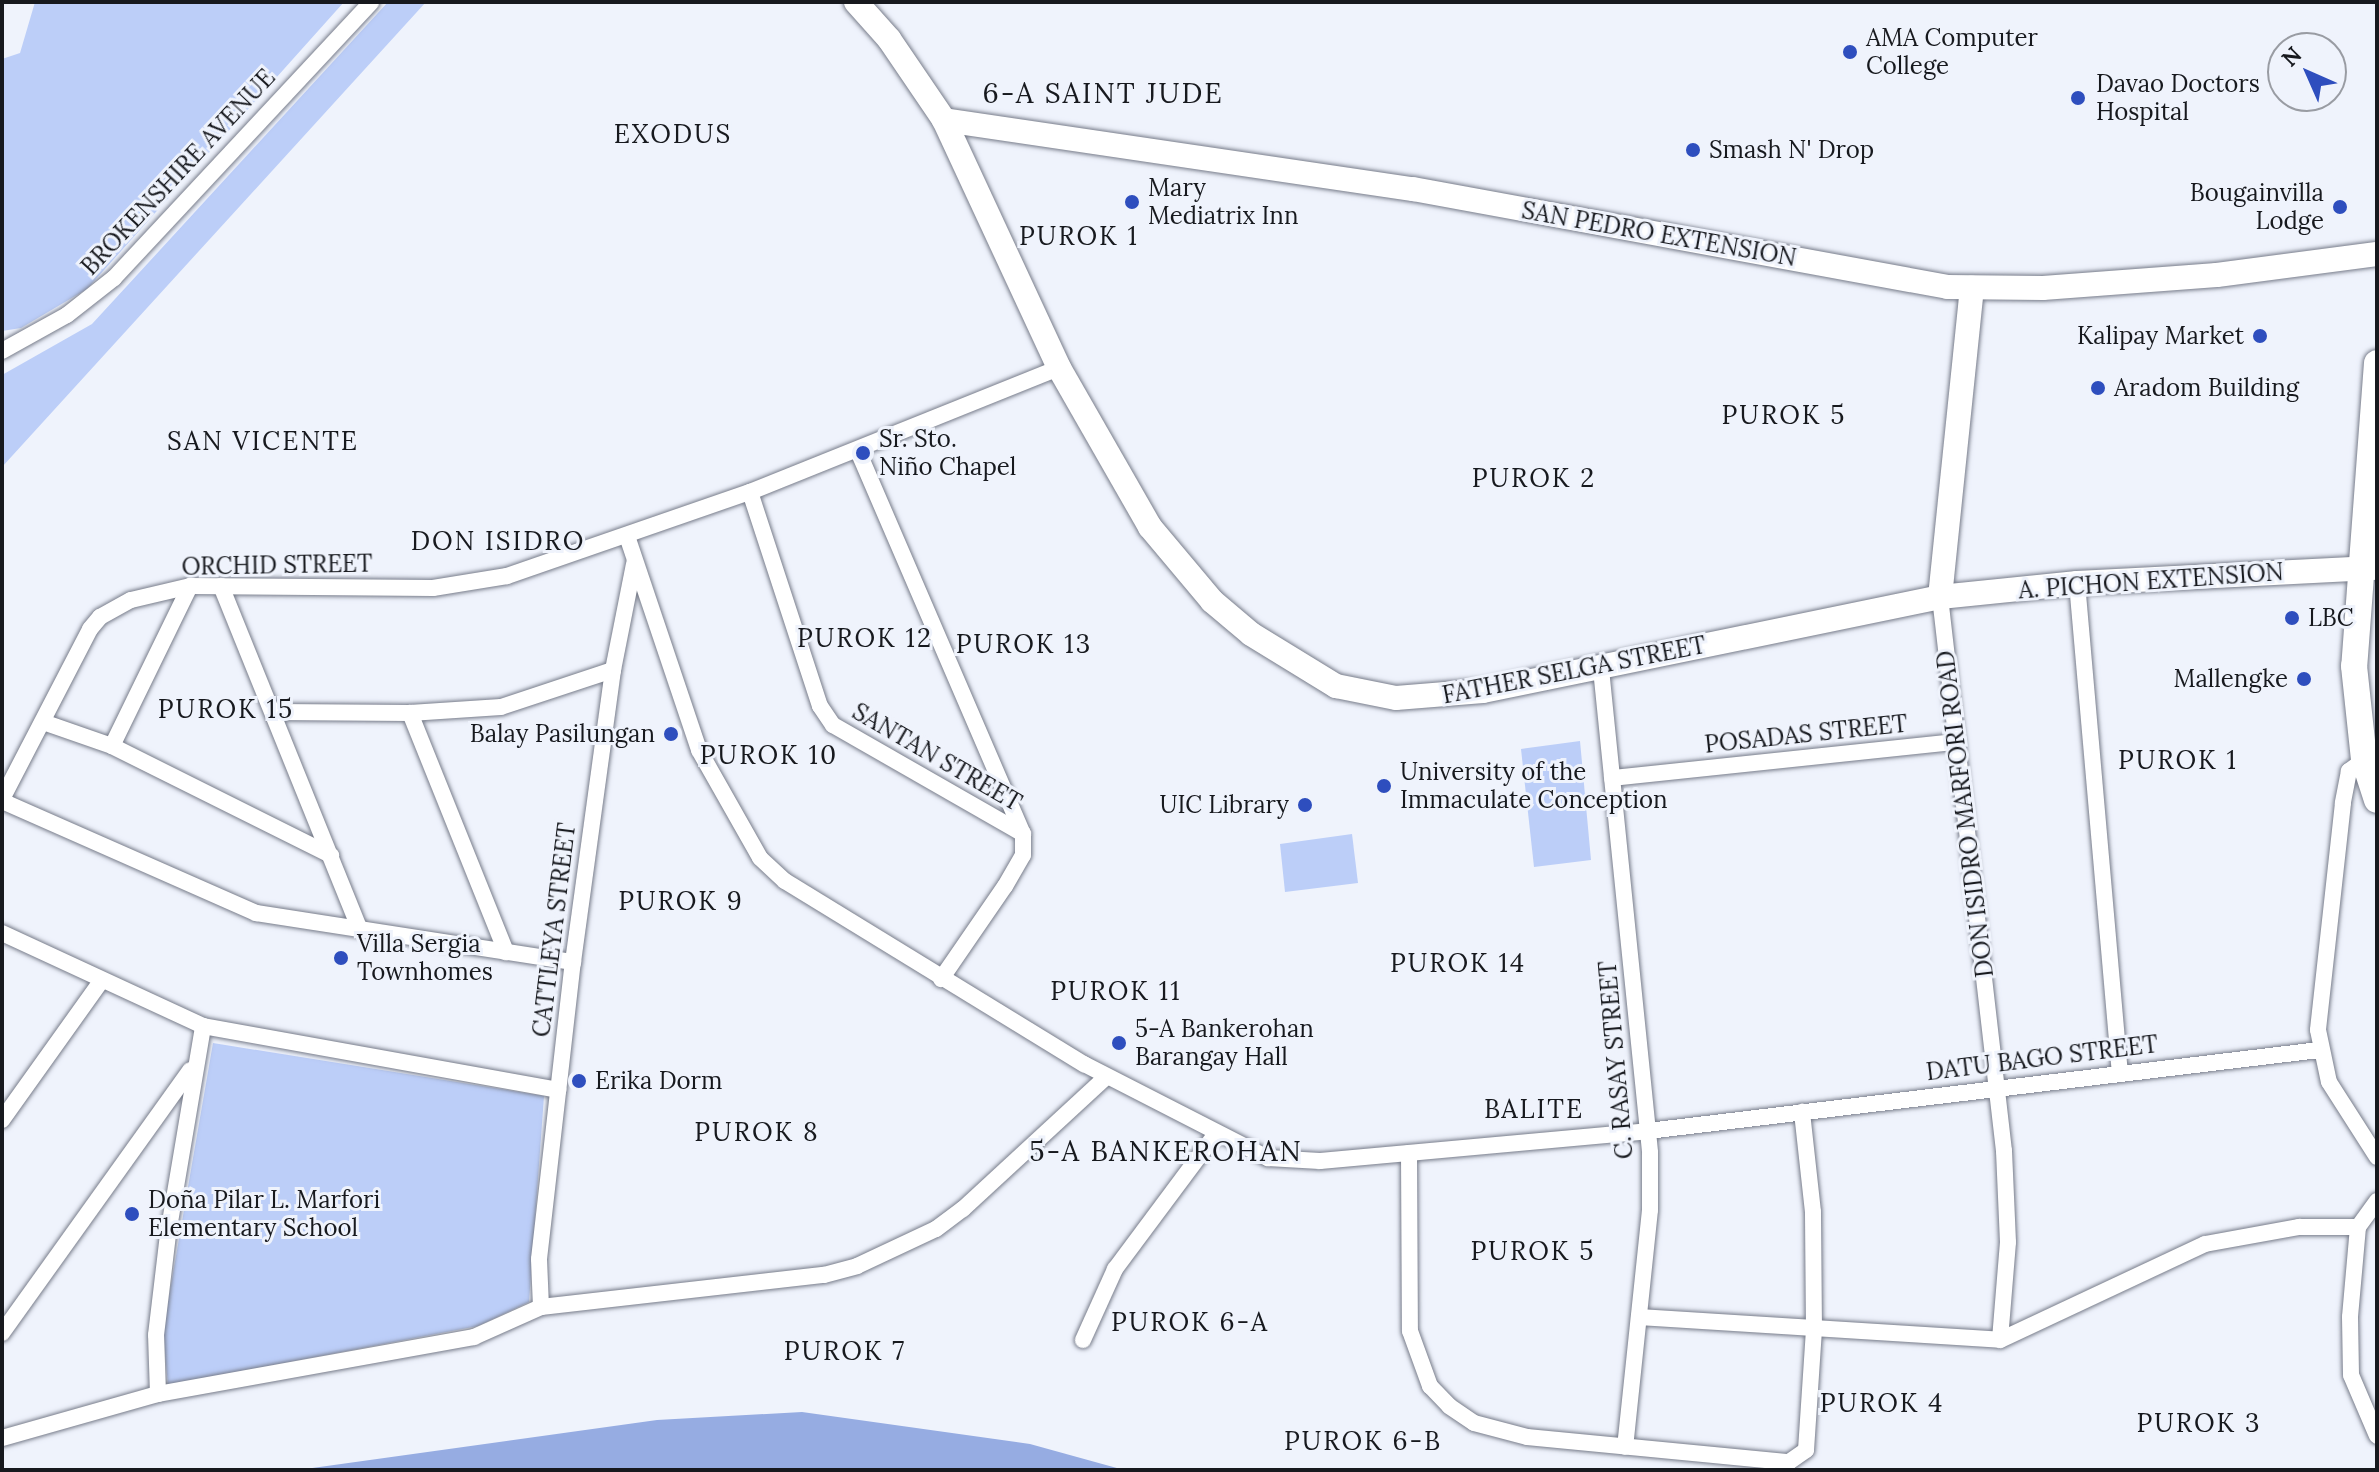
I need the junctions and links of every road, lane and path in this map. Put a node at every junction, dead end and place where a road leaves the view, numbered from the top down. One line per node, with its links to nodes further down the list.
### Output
1 (371, 2): 6 (street, BROKENSHIRE AVENUE)
2 (856, 2): 3 (main road, FATHER SELGA STREET)
3 (944, 120): 5 (main road, SAN PEDRO EXTENSION); 8 (main road, FATHER SELGA STREET)
4 (2377, 254): 5 (main road, SAN PEDRO EXTENSION)
5 (1972, 288): 17 (main road, DON ISIDRO MARFORI ROAD)
6 (2, 351)
7 (2377, 363): 13 (main road)
8 (1059, 368): 9 (street, ORCHID STREET); 18 (main road, FATHER SELGA STREET)
9 (858, 451): 10 (street, ORCHID STREET); 29 (street)
10 (750, 492): 11 (street, ORCHID STREET); 29 (street, SANTAN STREET)
11 (627, 536): 12 (street, DATU BAGO STREET); 16 (street, ORCHID STREET)
12 (635, 562): 19 (street, CATTLEYA STREET); 35 (street, DATU BAGO STREET)
13 (2370, 568): 14 (main road, A. PICHON EXTENSION); 25 (main road)
14 (2077, 583): 17 (main road, A. PICHON EXTENSION); 40 (street)
15 (190, 586): 16 (street, ORCHID STREET); 22 (street, ORCHID STREET); 24 (street)
16 (221, 586): 20 (street)
17 (1940, 597): 18 (main road, FATHER SELGA STREET); 23 (street, DON ISIDRO MARFORI ROAD)
18 (1601, 669): 26 (street, C. RASAY STREET)
19 (613, 670): 21 (street); 34 (street, CATTLEYA STREET)
20 (276, 712): 21 (street); 30 (street)
21 (410, 713): 33 (street)
22 (43, 722): 24 (street); 27 (street, ORCHID STREET)
23 (1957, 742): 26 (street, POSADAS STREET); 42 (street, DON ISIDRO MARFORI ROAD)
24 (112, 746): 30 (street)
25 (2364, 760): 28 (main road); 38 (street)
26 (1612, 778): 46 (street, C. RASAY STREET)
27 (2, 800): 31 (street)
28 (2377, 800)
29 (1023, 834): 35 (street)
30 (331, 855): 31 (street)
31 (359, 928): 33 (street)
32 (2, 933): 36 (street)
33 (506, 952): 34 (street)
34 (573, 962): 43 (street, CATTLEYA STREET)
35 (941, 979): 41 (street, DATU BAGO STREET)
36 (101, 981): 37 (street); 45 (street)
37 (203, 1026): 39 (street); 43 (street)
38 (2319, 1050): 40 (street, DATU BAGO STREET); 49 (street)
39 (194, 1065): 55 (street); 58 (street)
40 (2120, 1072): 42 (street, DATU BAGO STREET)
41 (1106, 1077): 47 (street, DATU BAGO STREET); 52 (street)
42 (1996, 1086): 44 (street, DATU BAGO STREET); 57 (street, DON ISIDRO MARFORI ROAD)
43 (558, 1090): 52 (street, CATTLEYA STREET)
44 (1802, 1112): 46 (street, DATU BAGO STREET); 54 (street)
45 (2, 1120)
46 (1648, 1131): 48 (street, DATU BAGO STREET); 53 (street, C. RASAY STREET)
47 (1215, 1135): 48 (street, DATU BAGO STREET); 56 (street)
48 (1409, 1153): 61 (street)
49 (2377, 1157)
50 (2377, 1201): 51 (street)
51 (2358, 1227): 57 (street); 59 (street)
52 (541, 1307): 58 (street)
53 (1639, 1317): 54 (street); 61 (street, C. RASAY STREET)
54 (1814, 1330): 57 (street); 61 (street)
55 (2, 1333)
56 (1083, 1340)
57 (2000, 1340)
58 (158, 1394): 60 (street)
59 (2377, 1436)
60 (2, 1438)
61 (1625, 1447)

